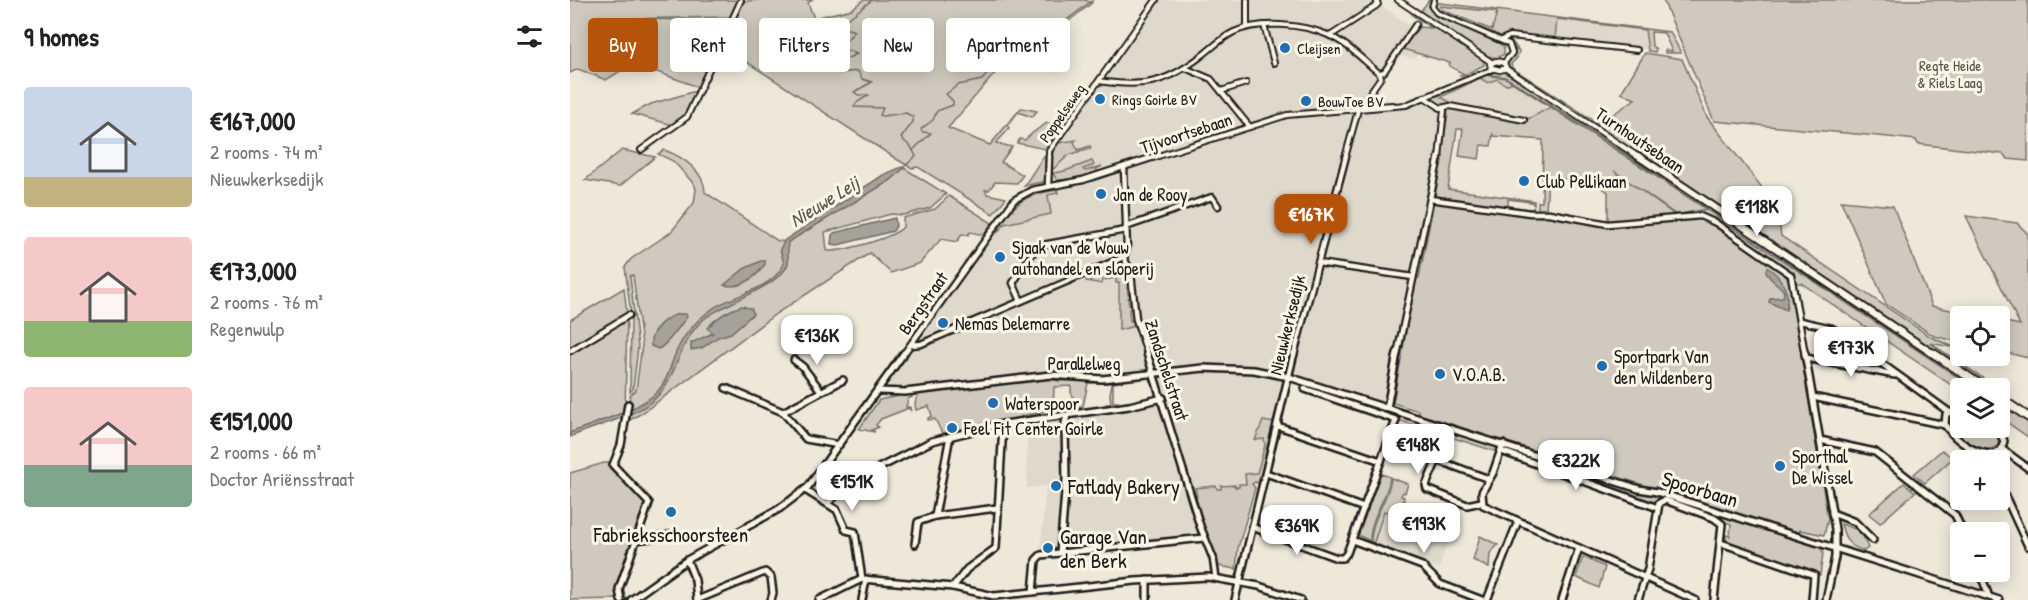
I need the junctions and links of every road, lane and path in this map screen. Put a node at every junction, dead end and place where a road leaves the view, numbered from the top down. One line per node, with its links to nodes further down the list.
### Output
1 (741, 0): 26 (street)
2 (1156, 0): 18 (street, Poppelseweg)
3 (1247, 0): 9 (street)
4 (1376, 0): 10 (street)
5 (1398, 0): 14 (main road)
6 (1434, 0): 11 (street)
7 (1416, 24): 17 (street, Nieuwkerksedijk)
8 (1264, 25): 9 (street); 10 (street); 13 (street)
9 (1247, 27): 16 (street)
10 (1330, 36): 17 (street)
11 (1503, 39): 12 (street); 15 (street)
12 (1637, 50)
13 (1274, 63)
14 (1492, 65): 15 (main road); 15 (main road); 21 (street, Tijvoortsebaan)
15 (1503, 66): 45 (main road, Turnhoutsebaan)
16 (1185, 68): 18 (street); 20 (street)
17 (1380, 73): 22 (street, Nieuwkerksedijk)
18 (1099, 81): 28 (street, Poppelseweg)
19 (1246, 83): 20 (street)
20 (1221, 91): 25 (street)
21 (1424, 97): 22 (street, Tijvoortsebaan); 23 (street)
22 (1360, 108): 25 (street, Tijvoortsebaan); 33 (street, Nieuwkerksedijk)
23 (1440, 108): 24 (street); 29 (street)
24 (1524, 120)
25 (1250, 127): 27 (street, Tijvoortsebaan)
26 (641, 150)
27 (1124, 167): 28 (street, Tijvoortsebaan); 31 (street, Zandschelstraat)
28 (1048, 186): 38 (street, Bergstraat)
29 (1430, 199): 34 (street); 37 (street)
30 (1218, 206): 31 (street)
31 (1126, 229): 32 (street, Zandschelstraat); 35 (street)
32 (1124, 257): 35 (street); 42 (street, Zandschelstraat)
33 (1318, 263): 34 (street); 43 (street, Nieuwkerksedijk)
34 (1413, 277): 55 (street)
35 (1021, 301): 38 (street)
36 (628, 315): 39 (street)
37 (1800, 321): 40 (street); 44 (street)
38 (911, 345): 50 (street, Bergstraat)
39 (570, 351)
40 (1806, 358): 44 (street); 51 (street)
41 (794, 360): 49 (street)
42 (1155, 373): 43 (street, Parallelweg); 50 (street, Parallelweg); 52 (street, Zandschelstraat)
43 (1289, 376): 55 (street, Spoorbaan); 62 (street, Nieuwkerksedijk)
44 (1899, 376): 57 (street)
45 (1970, 378)
46 (843, 380): 49 (street)
47 (726, 388): 56 (street)
48 (1305, 389): 72 (street)
49 (821, 391): 56 (street)
50 (878, 391): 67 (street, Bergstraat)
51 (1813, 397): 61 (street); 65 (street)
52 (1163, 398): 58 (street); 89 (street, Zandschelstraat)
53 (628, 405): 90 (street)
54 (2010, 405): 59 (main road)
55 (1387, 408): 66 (street, Spoorbaan)
56 (783, 412): 67 (street)
57 (1949, 412): 61 (street)
58 (1067, 416): 60 (street); 98 (street)
59 (2028, 417)
60 (1003, 425): 63 (street); 80 (street)
61 (1945, 425): 69 (street)
62 (1278, 426): 72 (street); 74 (street, Nieuwkerksedijk)
63 (950, 436): 78 (street); 84 (street)
64 (2002, 438): 68 (street)
65 (1820, 440): 83 (street); 86 (street)
66 (1503, 444): 71 (street); 97 (street, Spoorbaan)
67 (839, 445): 76 (street, Bergstraat)
68 (2002, 449): 70 (street); 73 (street)
69 (1976, 450)
70 (1998, 450)
71 (1501, 451): 75 (street); 82 (street, Spoorbaan)
72 (1381, 461): 81 (street)
73 (2028, 468)
74 (1266, 473): 81 (street); 87 (street, Nieuwkerksedijk)
75 (1489, 479): 77 (street); 77 (street)
76 (805, 490): 78 (street); 99 (street, Bergstraat)
77 (1481, 502): 85 (street)
78 (828, 503): 102 (street)
79 (2010, 507): 95 (street)
80 (997, 508): 84 (street); 106 (street)
81 (1364, 508): 91 (street)
82 (1658, 508): 93 (street, Spoorbaan); 101 (street)
83 (1832, 513): 92 (street); 97 (street)
84 (935, 516): 94 (street)
85 (1518, 521): 96 (street); 120 (street)
86 (1958, 522)
87 (1252, 527): 91 (street); 104 (street, Nieuwkerksedijk)
88 (671, 535): 90 (street)
89 (1204, 538): 98 (street); 100 (street, Zandschelstraat)
90 (636, 540): 110 (street)
91 (1352, 540): 119 (street)
92 (1873, 540)
93 (1720, 543): 124 (street); 125 (street)
94 (915, 544)
95 (2028, 546)
96 (1579, 548): 101 (street); 121 (street)
97 (1836, 549): 108 (street, Spoorbaan); 126 (street)
98 (1060, 553): 107 (street)
99 (687, 560): 111 (street, Bergstraat); 112 (street)
100 (1215, 578): 103 (street); 104 (street)
101 (1645, 578): 122 (street); 123 (street)
102 (864, 579): 106 (street); 114 (street); 115 (street)
103 (1147, 580): 107 (street); 116 (street)
104 (1239, 582): 117 (street, Nieuwkerksedijk); 118 (street)
105 (1984, 582): 108 (street)
106 (953, 587): 109 (street)
107 (1033, 592): 109 (street)
108 (1989, 597): 127 (street, Spoorbaan)
109 (994, 598)
110 (621, 600)
111 (631, 600)
112 (697, 600): 113 (street)
113 (771, 600)
114 (819, 600)
115 (862, 600)
116 (1147, 600)
117 (1235, 600)
118 (1301, 600)
119 (1482, 600)
120 (1487, 600)
121 (1562, 600)
122 (1638, 600)
123 (1695, 600)
124 (1714, 600)
125 (1812, 600)
126 (1826, 600)
127 (1999, 600)

